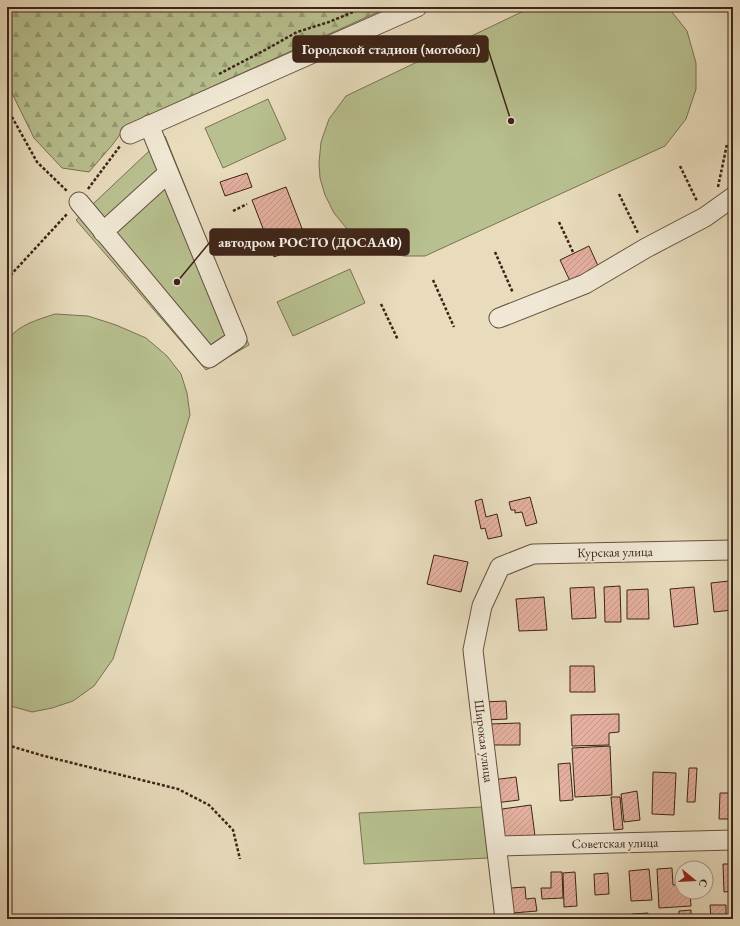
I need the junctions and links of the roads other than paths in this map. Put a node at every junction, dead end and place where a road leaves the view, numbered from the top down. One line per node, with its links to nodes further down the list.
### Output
1 (417, 7): 2 (street)
2 (149, 126): 3 (street); 4 (street)
3 (130, 134)
4 (168, 173): 7 (street); 7 (street)
5 (725, 193): 8 (street)
6 (78, 202): 7 (street)
7 (103, 232)
8 (499, 318)
9 (733, 550): 10 (street, Курская улица)
10 (500, 567): 12 (street, Широкая улица)
11 (733, 840): 12 (street, Советская улица)
12 (497, 846): 13 (street, Широкая улица)
13 (505, 919)

